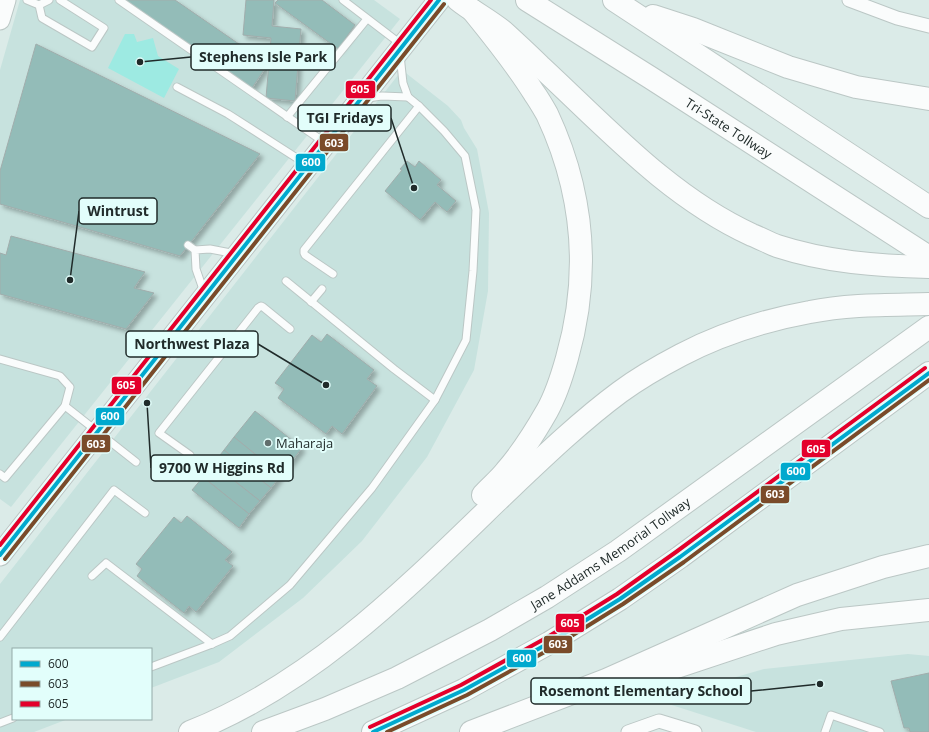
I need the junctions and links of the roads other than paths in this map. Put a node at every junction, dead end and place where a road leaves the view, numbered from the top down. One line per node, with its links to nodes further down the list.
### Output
1 (27, 0): 10 (lane)
2 (50, 0): 10 (lane)
3 (60, 0): 10 (lane)
4 (118, 0): 20 (lane)
5 (343, 0): 12 (lane)
6 (439, 0): 14 (main road)
7 (527, 0): 27 (highway, Tri-State Tollway)
8 (849, 0): 13 (street)
9 (620, 4): 18 (highway); 23 (highway)
10 (39, 5)
11 (466, 6): 28 (highway); 50 (highway)
12 (367, 19): 14 (lane); 20 (lane)
13 (929, 26)
14 (401, 47): 16 (lane); 17 (main road)
15 (177, 87): 22 (lane)
16 (408, 97): 17 (lane); 19 (lane)
17 (361, 98): 21 (main road)
18 (929, 99)
19 (419, 106): 29 (lane); 39 (lane)
20 (287, 117): 21 (lane)
21 (325, 143): 22 (main road)
22 (308, 165): 26 (main road)
23 (929, 207)
24 (188, 245): 25 (lane)
25 (195, 250): 26 (lane); 32 (lane)
26 (238, 254): 32 (main road)
27 (929, 257)
28 (929, 267)
29 (333, 274)
30 (286, 281): 33 (lane)
31 (322, 289): 33 (lane)
32 (206, 295): 41 (main road)
33 (311, 302): 39 (lane)
34 (929, 304): 50 (highway)
35 (929, 327): 58 (highway, Jane Addams Memorial Tollway)
36 (290, 329): 42 (lane)
37 (0, 359): 40 (lane)
38 (929, 373): 59 (highway)
39 (435, 400): 52 (lane)
40 (65, 406): 41 (lane); 44 (lane)
41 (97, 432): 43 (lane); 46 (main road)
42 (190, 456)
43 (136, 462)
44 (0, 474)
45 (145, 513): 51 (lane)
46 (0, 555)
47 (929, 556): 54 (highway)
48 (92, 576): 52 (lane)
49 (929, 610): 54 (highway)
50 (379, 612): 57 (highway)
51 (0, 637)
52 (212, 644): 53 (lane)
53 (152, 667)
54 (567, 696): 60 (highway)
55 (12, 718): 56 (lane)
56 (0, 723)
57 (190, 732)
58 (263, 732)
59 (373, 732)
60 (471, 732)
61 (628, 732): 62 (street)
62 (695, 732)
63 (825, 732): 64 (lane)
64 (880, 732)

